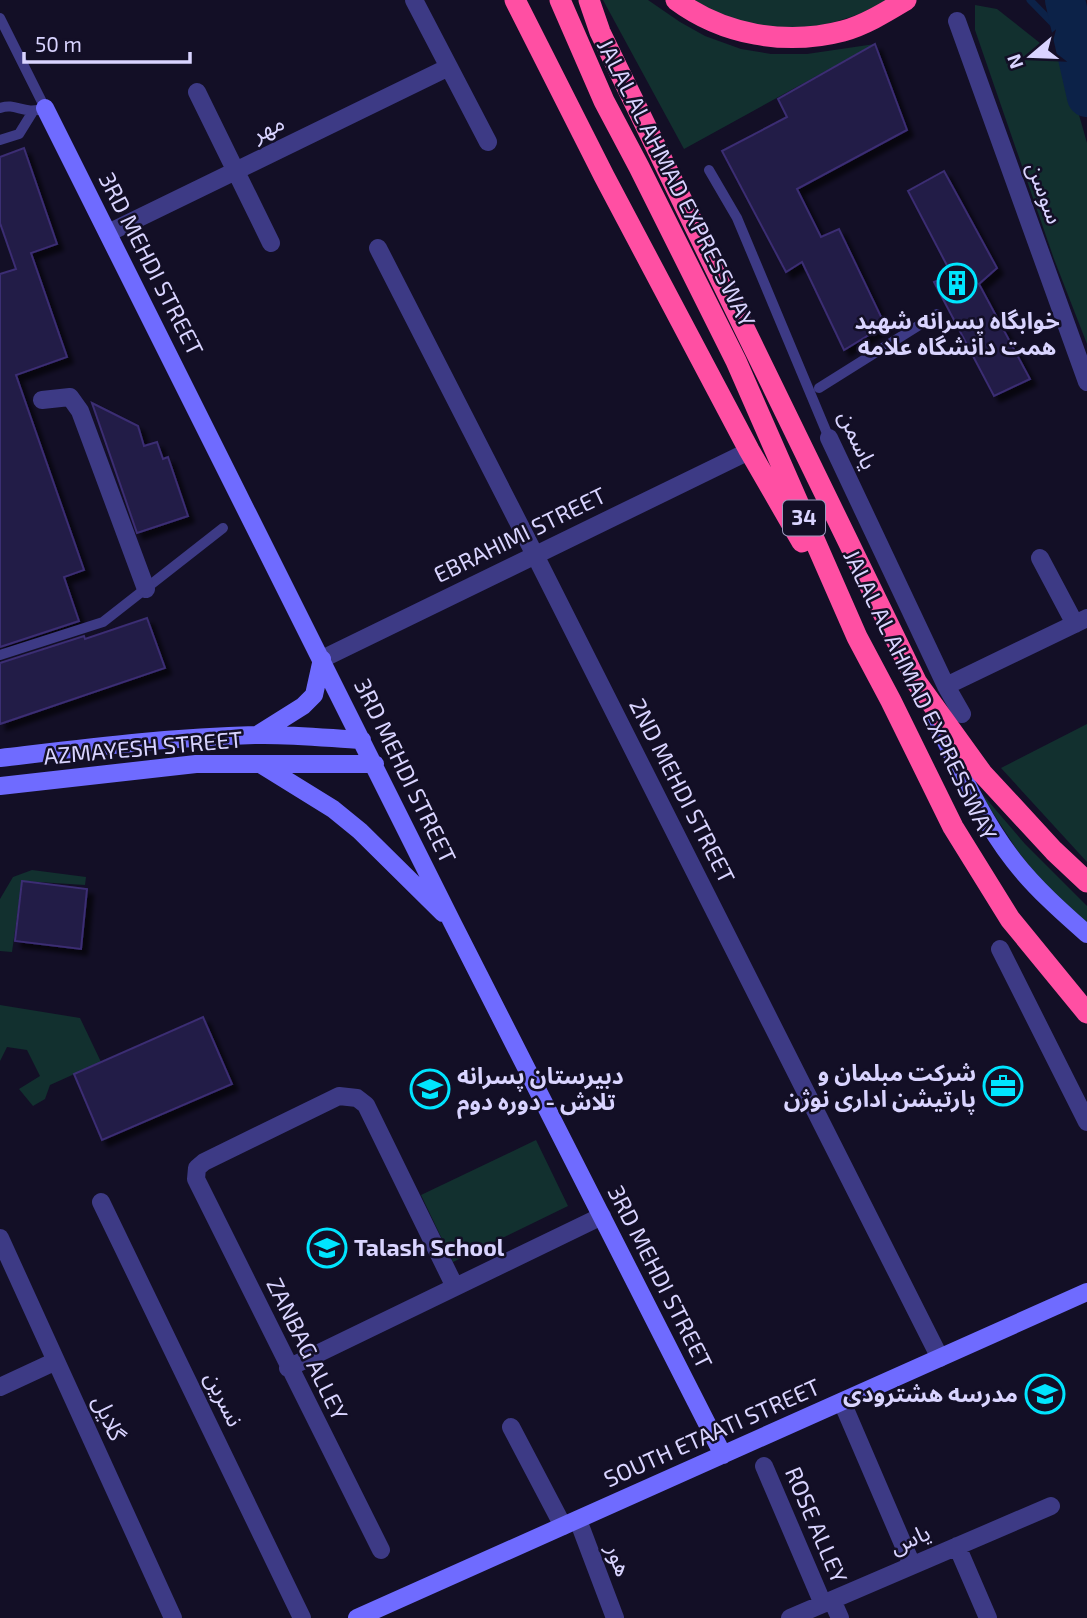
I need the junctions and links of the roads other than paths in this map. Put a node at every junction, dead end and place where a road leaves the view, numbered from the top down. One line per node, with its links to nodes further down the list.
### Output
1 (414, 0): 9 (street)
2 (515, 0): 31 (highway)
3 (560, 0): 31 (highway, JALAL AL AHMAD EXPRESSWAY / 34)
4 (589, 0): 34 (highway, JALAL AL AHMAD EXPRESSWAY / 34)
5 (676, 0): 6 (highway)
6 (906, 0)
7 (0, 18): 12 (lane)
8 (957, 21): 21 (street, سوسن)
9 (449, 67): 14 (street); 16 (street, مهر)
10 (197, 92): 16 (street)
11 (0, 108): 12 (lane)
12 (38, 110): 13 (lane); 17 (street, 3RD MEHDI STREET)
13 (0, 140)
14 (488, 142)
15 (709, 170): 24 (lane, یاسمن)
16 (236, 171): 17 (street, مهر); 18 (street)
17 (108, 233): 33 (street, 3RD MEHDI STREET)
18 (271, 243)
19 (378, 248): 27 (street, 2ND MEHDI STREET)
20 (937, 314): 22 (lane)
21 (1087, 382)
22 (819, 388)
23 (42, 400): 29 (street)
24 (830, 438): 30 (street, یاسمن)
25 (741, 454): 27 (street, EBRAHIMI STREET)
26 (223, 528): 29 (lane)
27 (535, 555): 33 (street, EBRAHIMI STREET); 52 (street, 2ND MEHDI STREET)
28 (1040, 558): 30 (street)
29 (146, 589): 32 (lane)
30 (1081, 621)
31 (856, 637): 45 (highway, JALAL AL AHMAD EXPRESSWAY / 34)
32 (0, 655)
33 (322, 659): 35 (street); 36 (street, 3RD MEHDI STREET)
34 (917, 683): 41 (highway, JALAL AL AHMAD EXPRESSWAY / 34); 43 (street)
35 (257, 735): 36 (street, AZMAYESH STREET); 37 (street, AZMAYESH STREET)
36 (362, 740): 39 (street, 3RD MEHDI STREET)
37 (0, 758)
38 (259, 764): 39 (street, AZMAYESH STREET); 40 (street, AZMAYESH STREET); 42 (street)
39 (375, 764): 42 (street, 3RD MEHDI STREET)
40 (0, 786)
41 (1087, 882)
42 (452, 922): 48 (street, 3RD MEHDI STREET)
43 (1087, 934)
44 (1000, 949): 46 (street)
45 (1087, 1013)
46 (1087, 1122)
47 (102, 1202): 68 (street, نسرین)
48 (602, 1216): 50 (street); 58 (street, 3RD MEHDI STREET)
49 (0, 1238): 53 (street, گلایل)
50 (455, 1287): 54 (street); 54 (street, ZANBAG ALLEY)
51 (1087, 1292): 52 (street, SOUTH ETAATI STREET)
52 (940, 1358): 56 (street, SOUTH ETAATI STREET)
53 (56, 1361): 55 (street); 67 (street, گلایل)
54 (288, 1368): 63 (street, ZANBAG ALLEY)
55 (0, 1387)
56 (842, 1402): 58 (street, SOUTH ETAATI STREET); 64 (street)
57 (511, 1427): 61 (street, هور)
58 (723, 1455): 61 (street, SOUTH ETAATI STREET)
59 (764, 1466): 65 (street, ROSE ALLEY)
60 (1051, 1506): 62 (street, یاس)
61 (570, 1523): 66 (street, SOUTH ETAATI STREET); 69 (street, هور)
62 (957, 1546): 64 (street, یاس); 72 (street)
63 (381, 1550)
64 (912, 1565): 65 (street, یاس)
65 (828, 1602): 70 (street, یاس); 71 (street, ROSE ALLEY)
66 (367, 1616)
67 (173, 1618)
68 (302, 1618)
69 (615, 1618)
70 (789, 1618)
71 (840, 1618)
72 (988, 1618)

